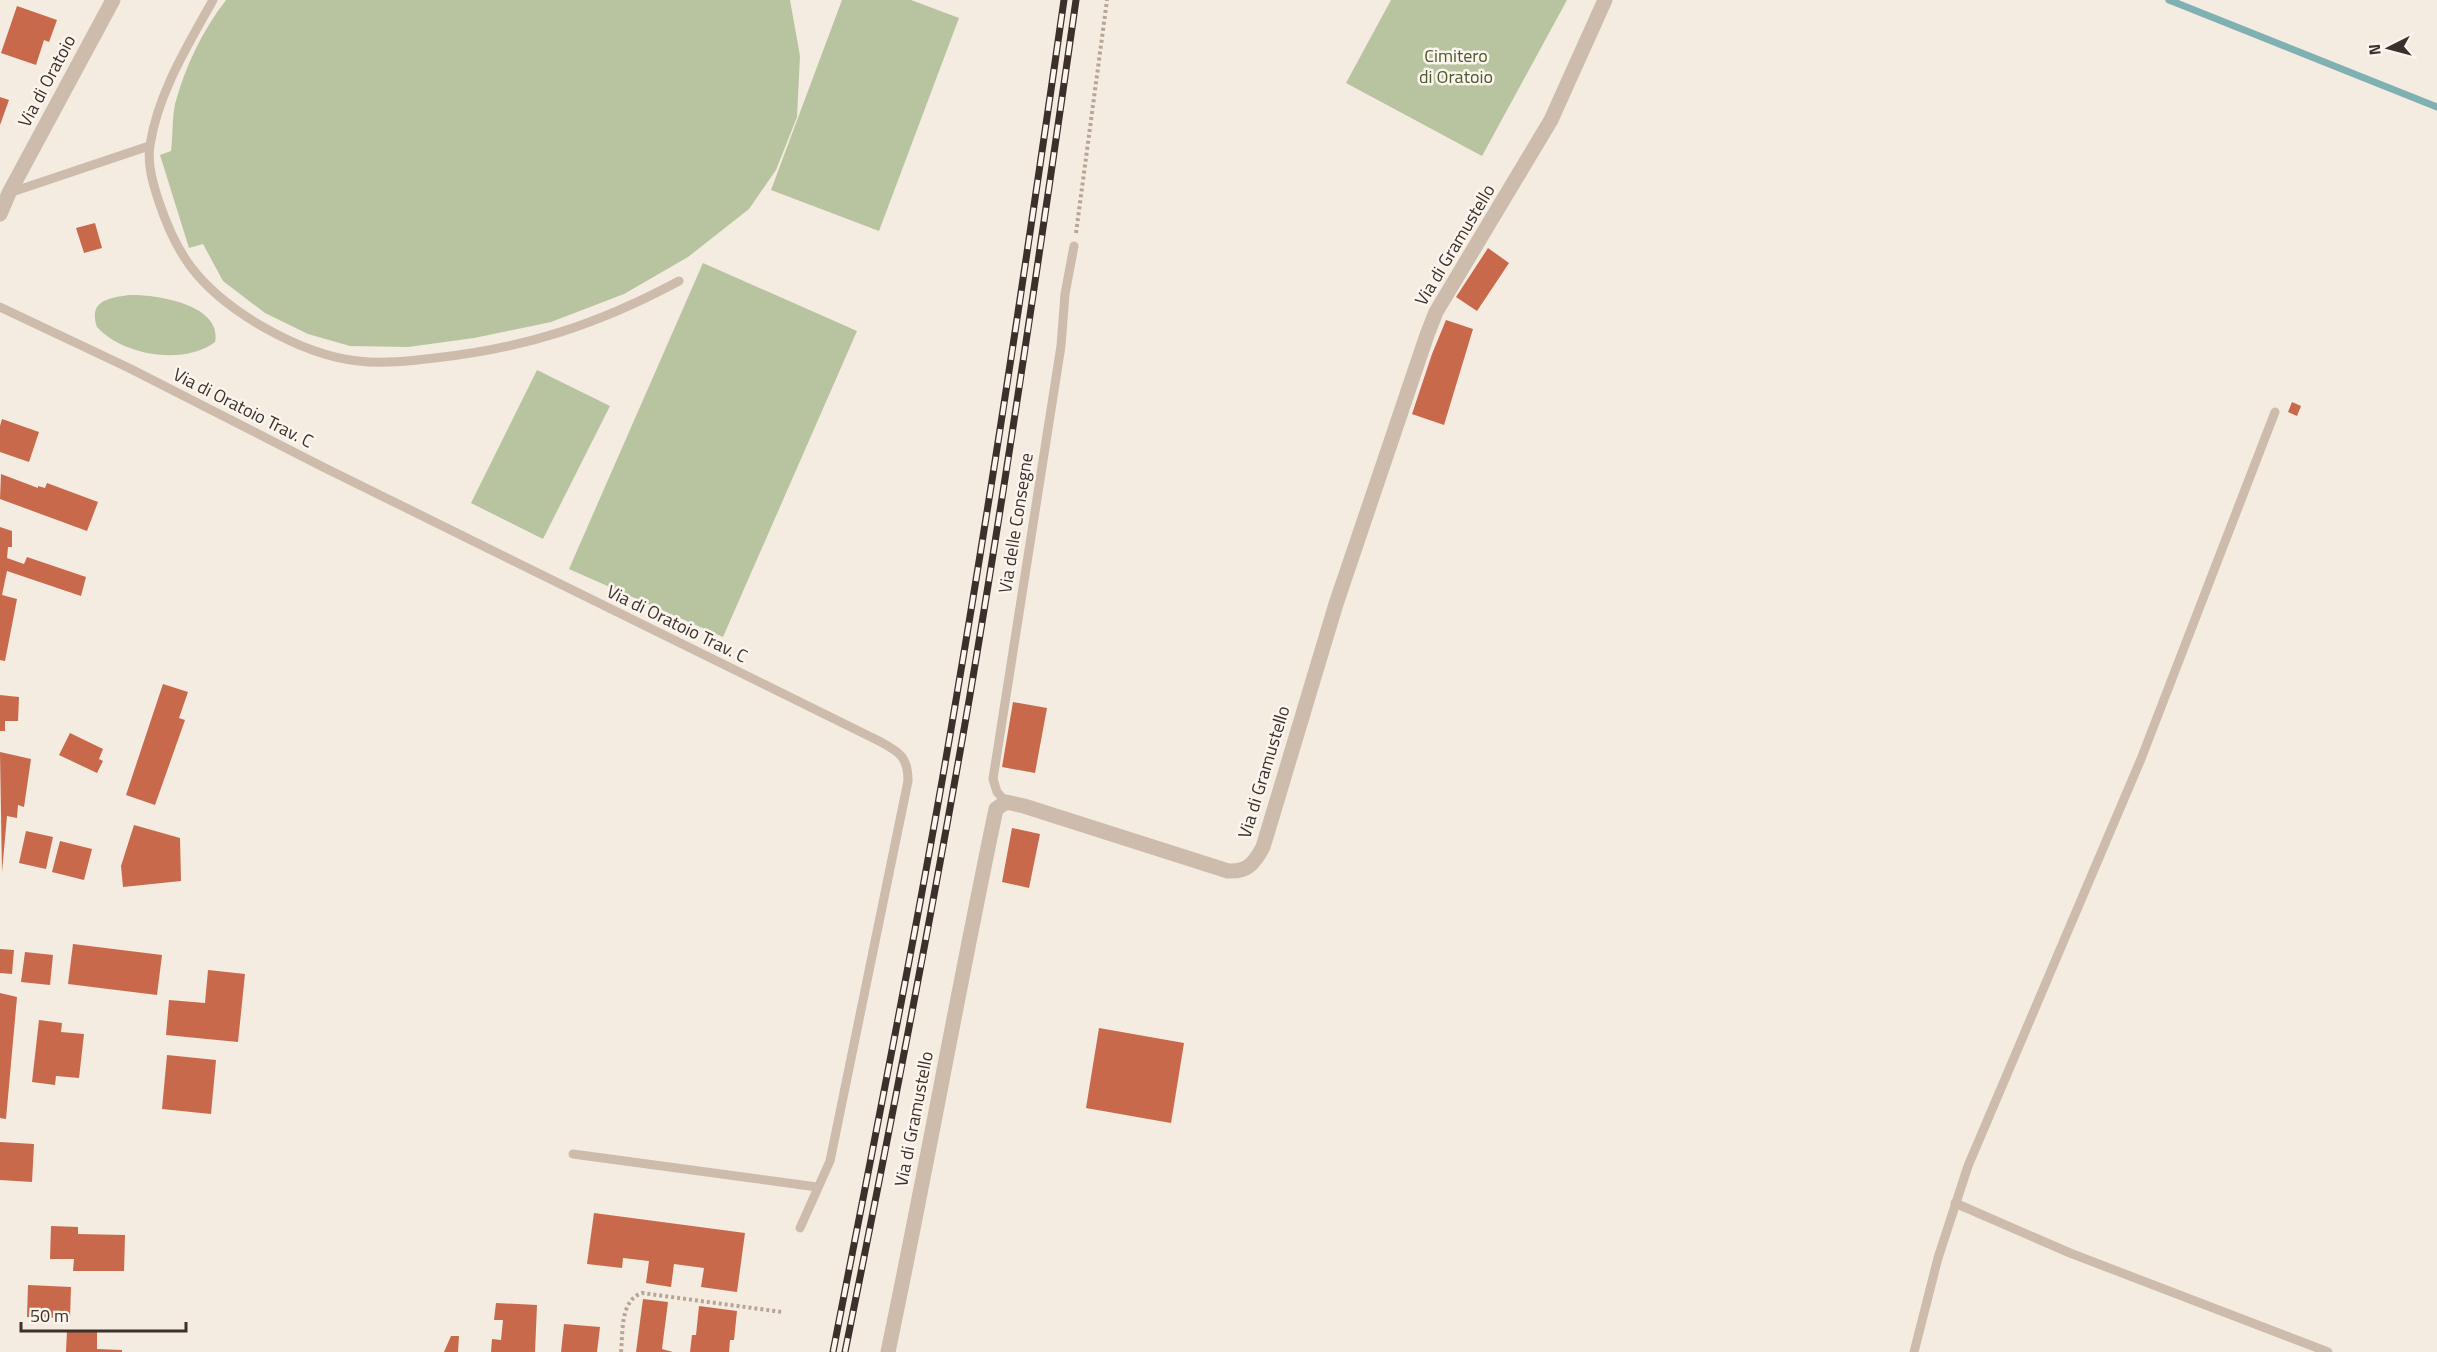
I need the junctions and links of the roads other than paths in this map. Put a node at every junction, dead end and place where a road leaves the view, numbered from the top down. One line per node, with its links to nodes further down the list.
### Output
1 (113, 0): 5 (street, Via di Oratoio)
2 (213, 0): 4 (lane)
3 (1605, 0): 11 (street, Via di Gramustello)
4 (149, 146): 5 (lane); 8 (lane)
5 (9, 194): 6 (street, Via di Oratoio)
6 (0, 214)
7 (1074, 246): 11 (lane, Via delle Consegne)
8 (679, 280)
9 (0, 307): 13 (lane, Via di Oratoio Trav. C)
10 (2275, 412): 14 (lane)
11 (1006, 802): 16 (street, Via di Gramustello)
12 (573, 1154): 13 (lane)
13 (817, 1187): 15 (lane, Via di Oratoio Trav. C)
14 (1955, 1203): 17 (lane); 18 (lane)
15 (800, 1228)
16 (888, 1352)
17 (1914, 1352)
18 (2328, 1352)

